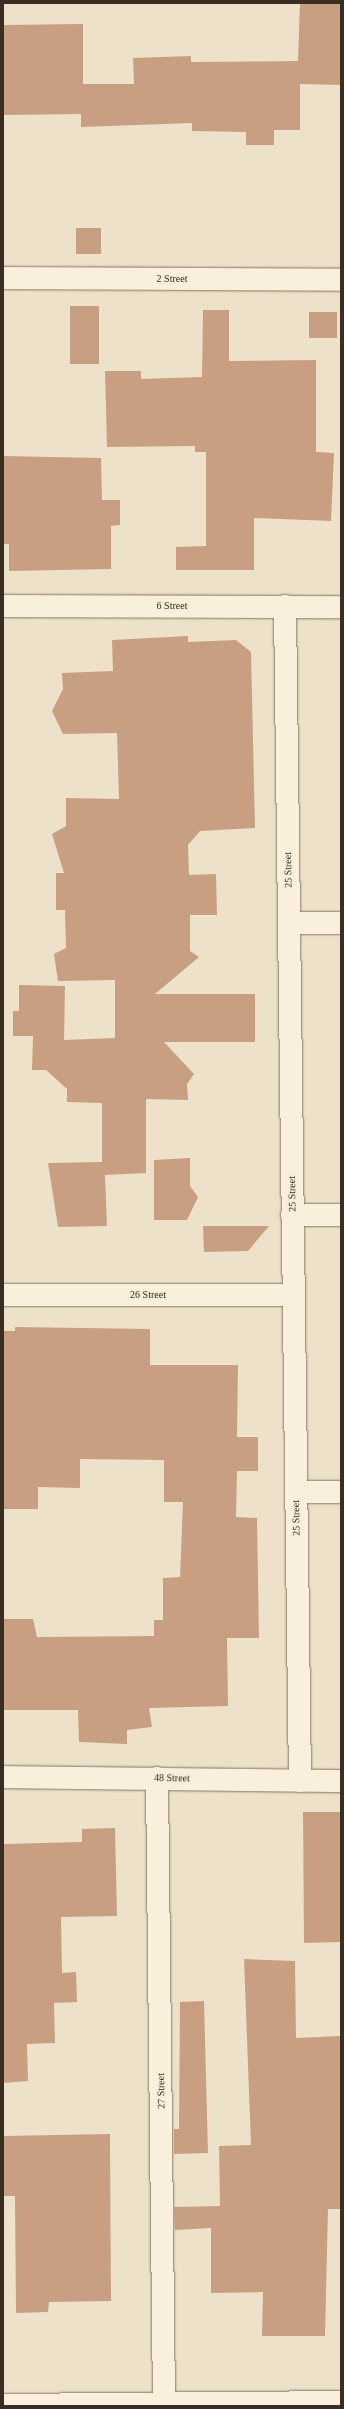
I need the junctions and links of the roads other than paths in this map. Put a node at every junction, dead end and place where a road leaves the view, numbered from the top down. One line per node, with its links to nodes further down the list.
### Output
1 (3, 278): 2 (street, 2 Street)
2 (341, 280)
3 (3, 606): 4 (street, 6 Street)
4 (285, 606): 5 (street, 6 Street); 6 (street, 25 Street)
5 (341, 607)
6 (289, 923): 7 (street); 8 (street, 25 Street)
7 (341, 923)
8 (292, 1215): 9 (street); 11 (street, 25 Street)
9 (341, 1215)
10 (3, 1295): 11 (street, 26 Street)
11 (293, 1295): 12 (street, 25 Street)
12 (296, 1492): 13 (street); 16 (street, 25 Street)
13 (341, 1492)
14 (3, 1777): 15 (street, 48 Street)
15 (157, 1778): 16 (street, 48 Street); 19 (street, 27 Street)
16 (300, 1781): 17 (street, 48 Street)
17 (341, 1781)
18 (341, 2402): 19 (street)
19 (157, 2404): 20 (street)
20 (3, 2405)

